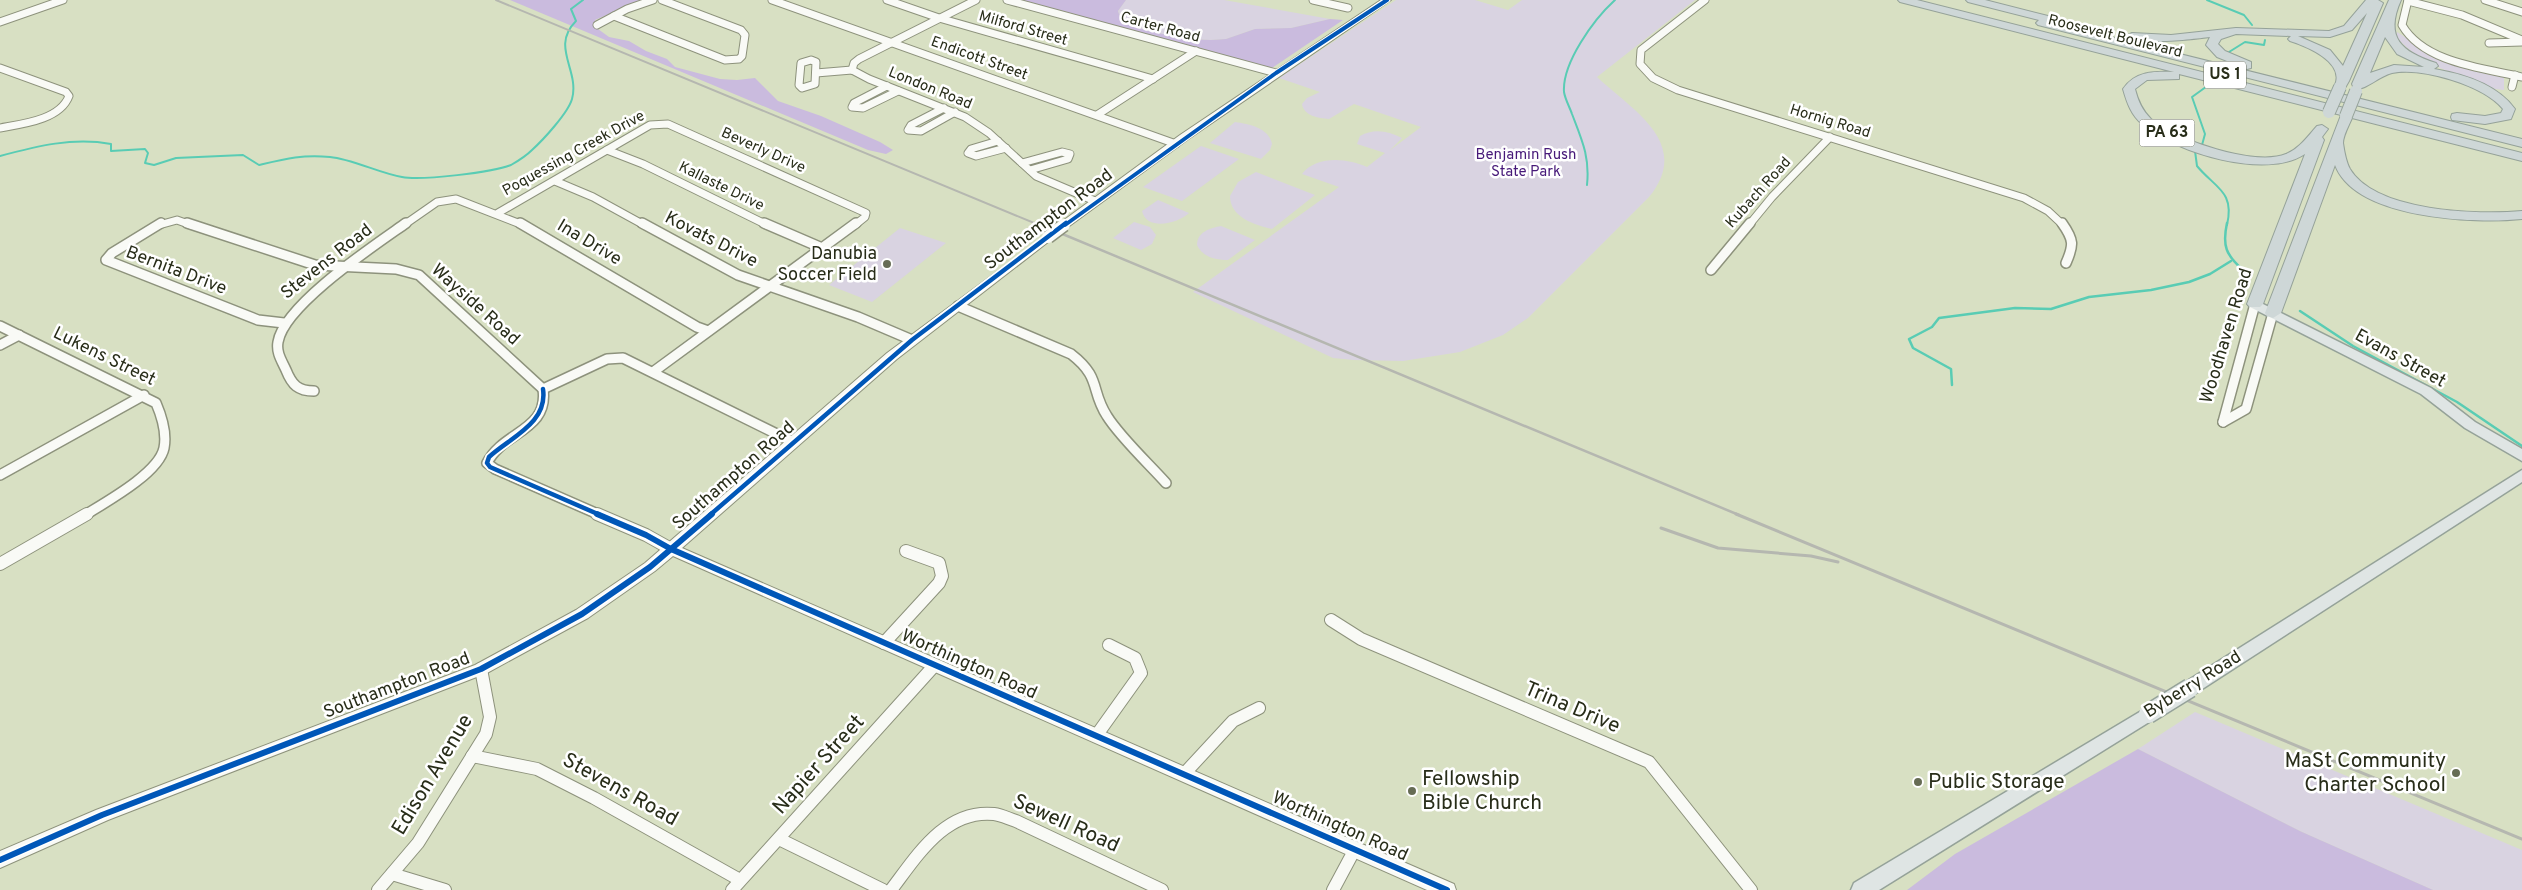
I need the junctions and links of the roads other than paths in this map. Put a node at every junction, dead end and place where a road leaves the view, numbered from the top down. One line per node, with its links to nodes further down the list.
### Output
1 (62, 0): 25 (street)
2 (653, 0): 23 (street)
3 (662, 0): 23 (street)
4 (772, 0): 29 (street, Endicott Street)
5 (888, 0): 24 (street, Milford Street)
6 (976, 0): 24 (street)
7 (1007, 0): 32 (street, Carter Road)
8 (1315, 0): 20 (street)
9 (1387, 0): 37 (street, Southampton Road)
10 (1705, 0): 55 (street, Hornig Road)
11 (1904, 0): 42 (highway, Roosevelt Boulevard / US 1)
12 (1928, 0): 64 (highway, Roosevelt Boulevard / US 1)
13 (1952, 0): 34 (highway, Roosevelt Boulevard / US 1)
14 (1972, 0): 27 (highway, Roosevelt Boulevard / US 1)
15 (2372, 0): 27 (highway)
16 (2378, 0): 41 (highway, Woodhaven Road / PA 63)
17 (2394, 0): 21 (highway, Woodhaven Road)
18 (2485, 0): 22 (street)
19 (2408, 1): 28 (street); 39 (street)
20 (1348, 8)
21 (2390, 12): 45 (highway, Woodhaven Road); 49 (highway)
22 (2522, 12)
23 (614, 16): 26 (street)
24 (939, 18): 29 (street); 40 (street, Milford Street)
25 (0, 22)
26 (597, 25)
27 (2074, 26): 31 (highway, Roosevelt Boulevard / US 1)
28 (2522, 41): 30 (street)
29 (892, 42): 35 (street); 51 (street, Endicott Street)
30 (2489, 44)
31 (2167, 48): 34 (highway); 38 (highway, Roosevelt Boulevard / US 1)
32 (1196, 51): 37 (street, Carter Road); 40 (street)
33 (0, 68): 53 (street)
34 (2228, 69): 60 (highway, Roosevelt Boulevard / US 1)
35 (852, 70): 36 (street); 43 (street, London Road)
36 (816, 73)
37 (1276, 73): 61 (street, Southampton Road)
38 (2276, 75): 41 (highway); 48 (highway, Roosevelt Boulevard / US 1)
39 (2518, 76): 44 (street)
40 (1152, 79): 51 (street)
41 (2341, 84): 54 (highway, Woodhaven Road / PA 63, bridge)
42 (2234, 85): 54 (highway, PA 63); 57 (highway, Roosevelt Boulevard / US 1)
43 (887, 86): 46 (street, London Road); 46 (street)
44 (2512, 87)
45 (2357, 88): 48 (highway); 59 (highway, Woodhaven Road, bridge)
46 (898, 91): 47 (street, London Road)
47 (944, 108): 50 (street, London Road); 50 (street)
48 (2418, 110): 56 (highway, Roosevelt Boulevard / US 1)
49 (2522, 111)
50 (955, 112): 58 (street, London Road)
51 (1097, 115): 61 (street, Endicott Street)
52 (665, 123): 63 (street, Poquessing Creek Drive); 75 (street, Beverly Drive)
53 (0, 128)
54 (2322, 129): 80 (highway, Woodhaven Road)
55 (1830, 137): 76 (street, Hornig Road); 78 (street, Kubach Road)
56 (2522, 137)
57 (2453, 140): 65 (highway, Roosevelt Boulevard / US 1); 67 (highway)
58 (998, 141): 62 (street, London Road); 62 (street)
59 (2337, 143): 73 (highway); 82 (highway, Woodhaven Road)
60 (2522, 143)
61 (1176, 144): 71 (street, Southampton Road)
62 (1006, 148): 66 (street, London Road)
63 (608, 150): 69 (street, Poquessing Creek Drive); 75 (street, Kallaste Drive)
64 (2522, 150)
65 (2522, 157)
66 (1022, 163): 68 (street, London Road); 68 (street)
67 (2522, 167)
68 (1030, 170): 71 (street, London Road)
69 (555, 181): 72 (street, Poquessing Creek Drive); 79 (street, Kovats Drive)
70 (446, 199): 72 (street, Ina Drive); 77 (street, Stevens Road)
71 (1096, 201): 81 (street, Southampton Road, bridge)
72 (498, 213): 85 (street, Ina Drive)
73 (2522, 215)
74 (201, 228): 77 (street, Wayside Road); 83 (street, Bernita Drive)
75 (822, 248): 79 (street)
76 (2066, 263)
77 (351, 265): 83 (street, Stevens Road); 90 (street, Wayside Road)
78 (1711, 270)
79 (770, 287): 85 (street); 87 (street, Kovats Drive)
80 (2254, 304): 82 (main road, Evans Street); 82 (street, Woodhaven Road)
81 (958, 306): 87 (street, Southampton Road); 97 (street)
82 (2273, 313): 94 (main road, Evans Street)
83 (284, 323): 91 (street, Stevens Road)
84 (0, 326): 86 (street, Lukens Street)
85 (708, 331): 89 (street)
86 (19, 335): 88 (street); 92 (street, Lukens Street)
87 (912, 340): 93 (street, Southampton Road)
88 (0, 345)
89 (652, 372): 90 (street); 93 (street)
90 (543, 389): 98 (street, Worthington Road)
91 (314, 391)
92 (144, 395): 95 (street); 100 (street, Lukens Street)
93 (793, 442): 98 (street, Southampton Road)
94 (2522, 456)
95 (0, 475)
96 (2522, 475): 123 (main road, Byberry Road, bridge)
97 (1166, 483)
98 (670, 549): 102 (street, Worthington Road); 105 (street, Southampton Road)
99 (906, 551): 102 (street)
100 (0, 564)
101 (1331, 620): 122 (street, Trina Drive)
102 (884, 643): 104 (street, Worthington Road)
103 (1109, 645): 107 (street)
104 (934, 666): 107 (street, Worthington Road); 110 (street, Napier Street)
105 (481, 669): 108 (street, Edison Avenue); 112 (street, Southampton Road)
106 (1260, 708): 109 (street)
107 (1096, 736): 109 (street, Worthington Road)
108 (472, 756): 113 (street, Edison Avenue); 114 (street, Stevens Road)
109 (1184, 774): 111 (street, Worthington Road)
110 (779, 839): 114 (street, Napier Street); 117 (street)
111 (1355, 850): 120 (street); 121 (street, Worthington Road)
112 (0, 860)
113 (392, 874): 115 (street, Edison Avenue); 116 (street)
114 (736, 885)
115 (378, 890)
116 (445, 890)
117 (883, 890)
118 (891, 890): 119 (street, Sewell Road)
119 (1162, 890)
120 (1333, 890)
121 (1448, 890)
122 (1751, 890)
123 (1861, 890)

